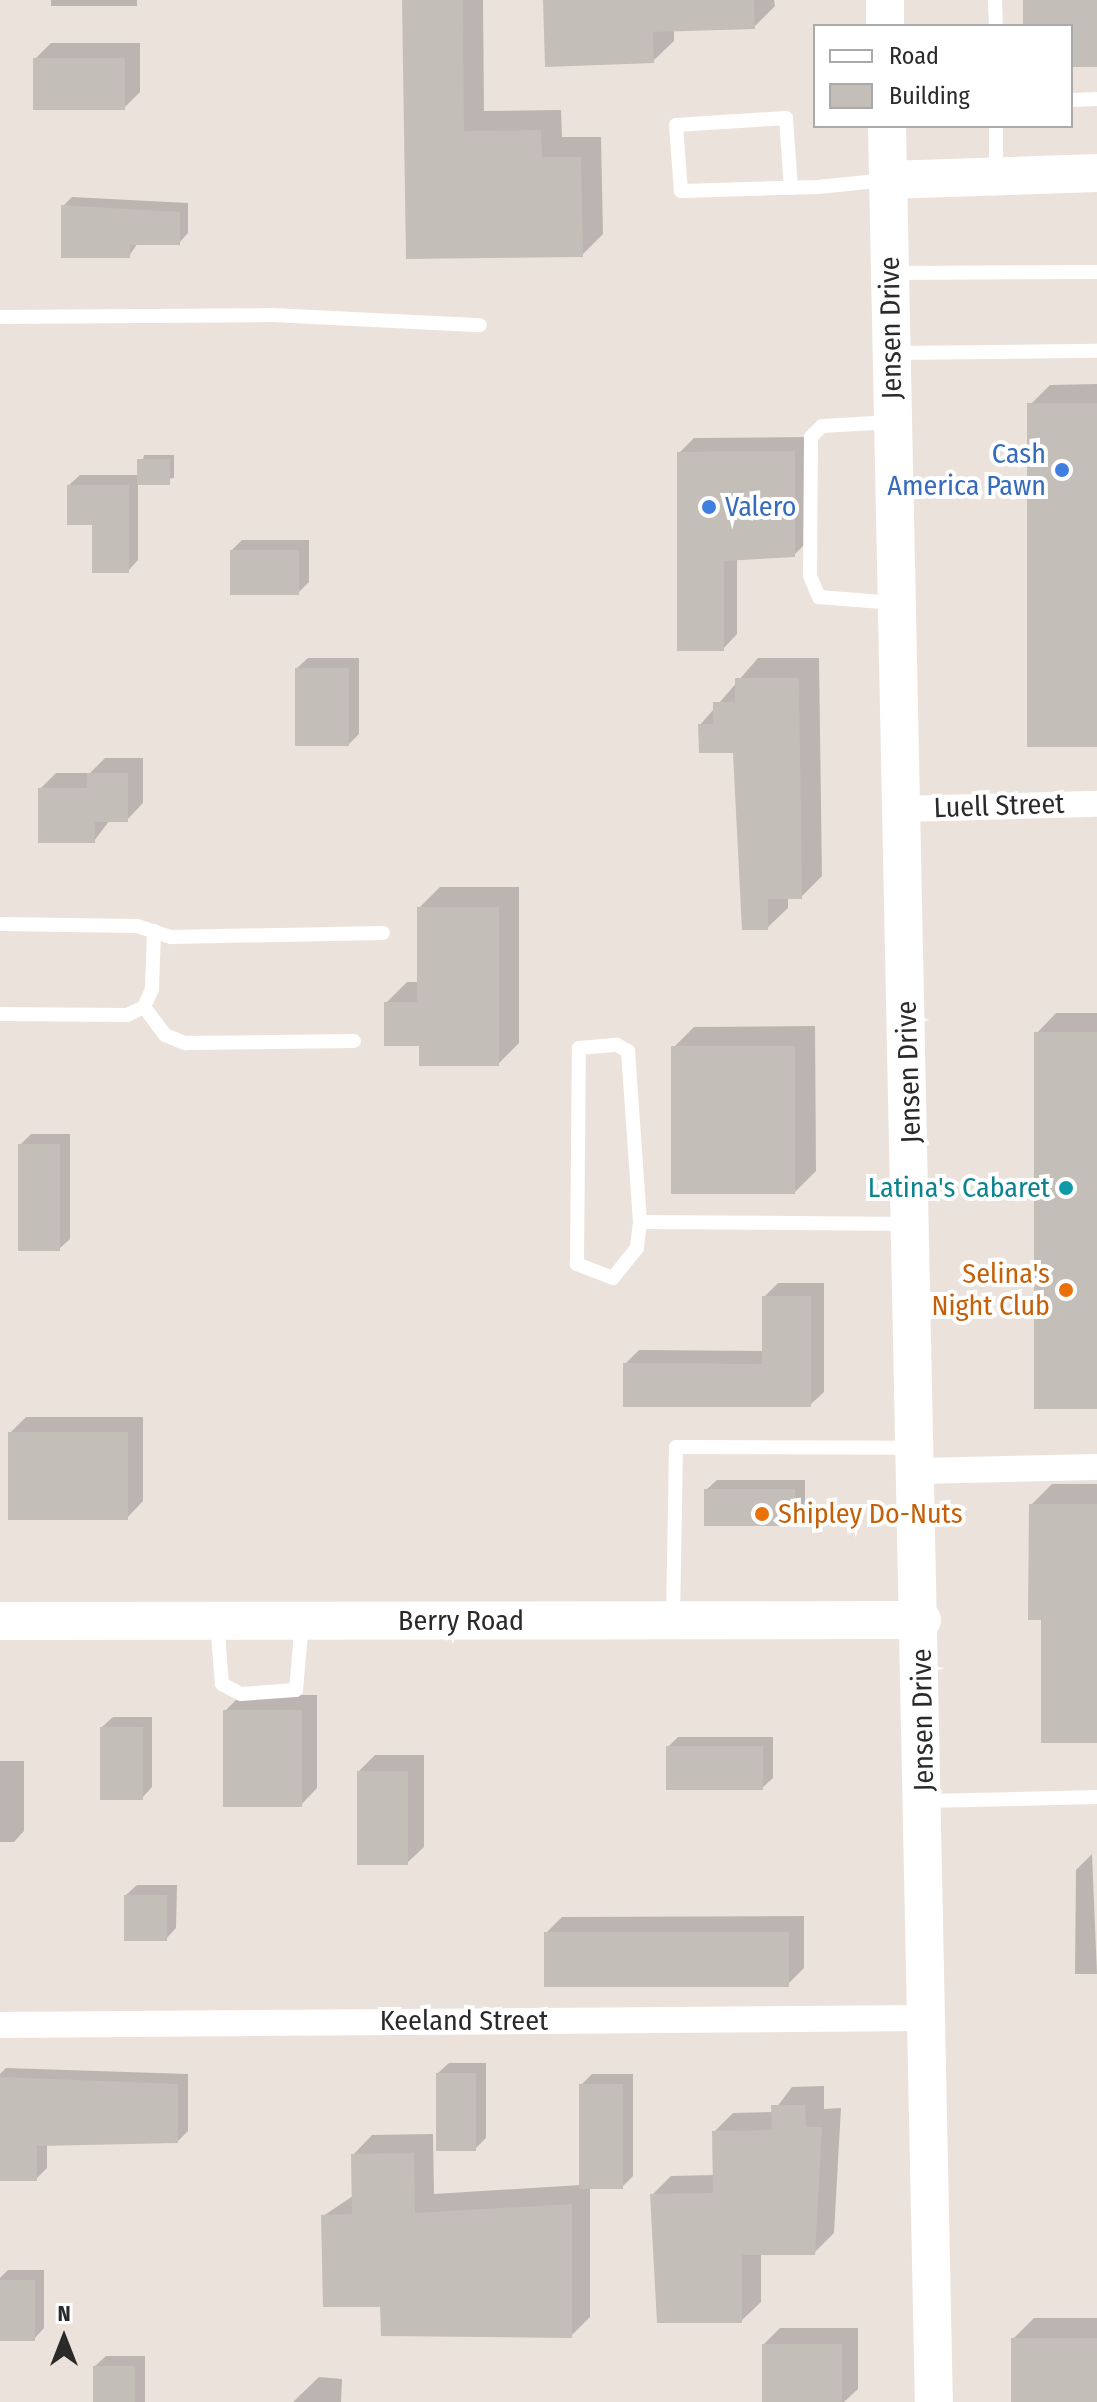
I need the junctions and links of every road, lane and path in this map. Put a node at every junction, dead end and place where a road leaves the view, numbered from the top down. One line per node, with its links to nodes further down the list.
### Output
1 (885, 0): 3 (main road)
2 (995, 0): 4 (lane)
3 (885, 24)
4 (996, 24)
5 (1097, 99): 6 (lane)
6 (1073, 100)
7 (887, 128): 11 (main road, Jensen Drive)
8 (996, 128): 10 (lane)
9 (1097, 173): 10 (main road)
10 (996, 177): 11 (main road)
11 (887, 180): 12 (lane); 14 (main road, Jensen Drive)
12 (791, 188): 12 (lane)
13 (1097, 272): 14 (lane)
14 (889, 273): 18 (main road, Jensen Drive)
15 (0, 317): 16 (lane)
16 (480, 325)
17 (1097, 351): 18 (lane)
18 (891, 353): 19 (main road, Jensen Drive)
19 (893, 422): 20 (main road, Jensen Drive); 20 (lane)
20 (897, 603): 22 (main road, Jensen Drive)
21 (1097, 804): 22 (street, Luell Street)
22 (901, 809): 30 (main road, Jensen Drive)
23 (0, 924): 24 (lane)
24 (154, 931): 25 (lane); 26 (lane)
25 (383, 933)
26 (144, 1007): 27 (lane); 28 (lane)
27 (0, 1014)
28 (354, 1041)
29 (640, 1222): 29 (lane); 30 (lane)
30 (913, 1224): 31 (main road, Jensen Drive)
31 (919, 1459): 32 (street); 33 (lane); 34 (main road, Jensen Drive)
32 (1097, 1467)
33 (673, 1620): 34 (main road, Berry Road); 37 (main road, Berry Road)
34 (922, 1620): 39 (main road, Jensen Drive)
35 (0, 1621): 36 (main road, Berry Road)
36 (217, 1621): 37 (main road, Berry Road); 37 (lane)
37 (302, 1621)
38 (1097, 1797): 39 (lane)
39 (925, 1801): 40 (main road, Jensen Drive)
40 (928, 2018): 41 (street, Keeland Street); 42 (main road, Jensen Drive)
41 (0, 2025)
42 (934, 2402)

